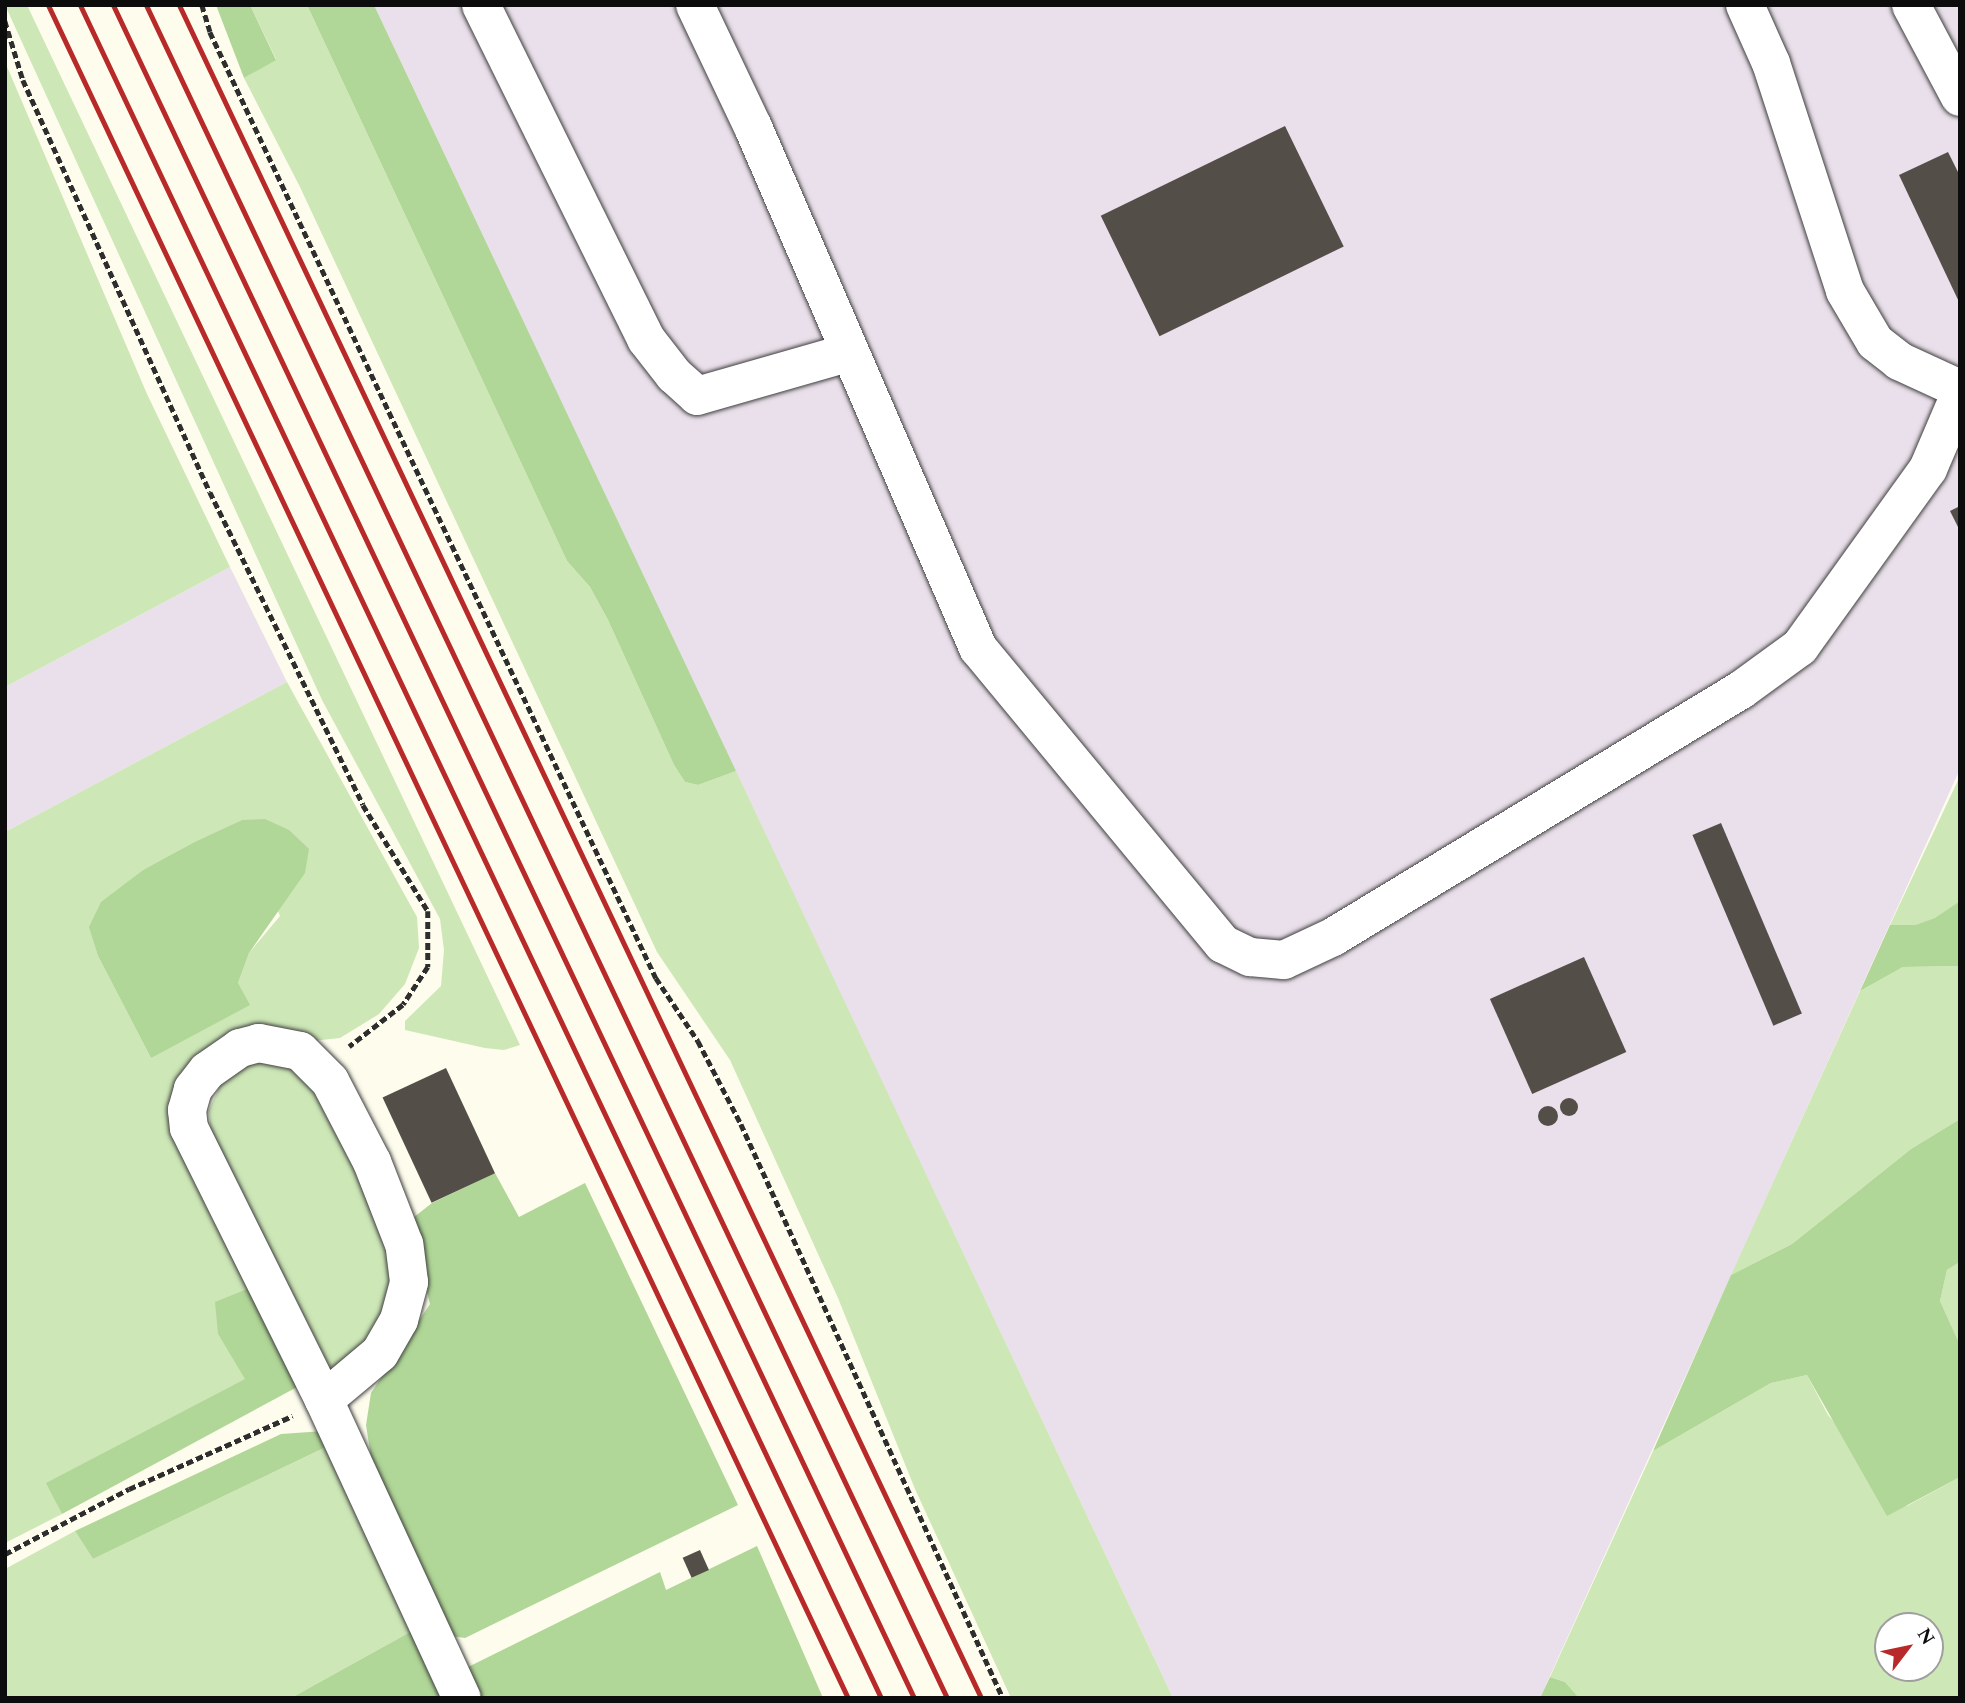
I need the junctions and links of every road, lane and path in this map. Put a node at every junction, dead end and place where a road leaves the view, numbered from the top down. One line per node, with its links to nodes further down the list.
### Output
1 (202, 5): 15 (path)
2 (481, 5): 8 (lane)
3 (695, 5): 8 (lane)
4 (1745, 5): 9 (lane)
5 (1911, 5): 7 (lane)
6 (5, 21): 11 (path)
7 (1960, 97)
8 (850, 352): 10 (lane)
9 (1960, 388)
10 (1960, 394)
11 (316, 1063): 12 (lane); 12 (lane)
12 (324, 1400): 13 (path); 14 (lane)
13 (5, 1554)
14 (463, 1698)
15 (1003, 1698)

